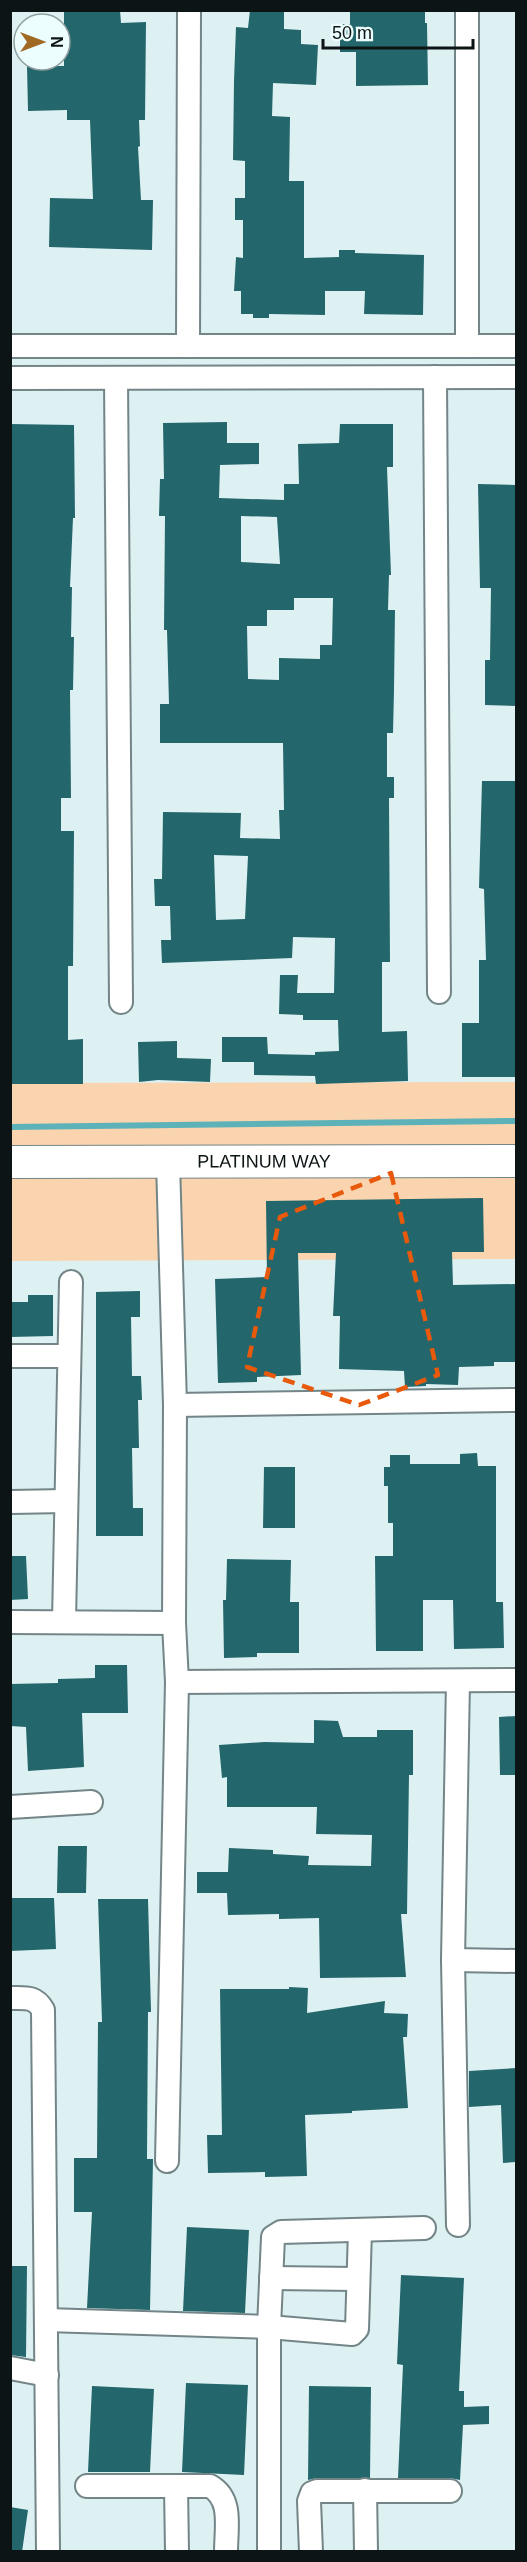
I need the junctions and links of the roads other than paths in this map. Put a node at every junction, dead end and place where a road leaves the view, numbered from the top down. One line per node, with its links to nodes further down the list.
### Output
1 (189, 10): 4 (street)
2 (467, 10): 5 (street)
3 (10, 346): 4 (street)
4 (188, 346): 5 (street)
5 (466, 346): 6 (street)
6 (516, 346)
7 (435, 377): 8 (street); 10 (street); 11 (street)
8 (516, 377)
9 (10, 378): 10 (street)
10 (116, 378): 12 (street)
11 (439, 992)
12 (121, 1002)
13 (168, 1161): 14 (street, PLATINUM WAY); 15 (street, PLATINUM WAY); 20 (street)
14 (516, 1161)
15 (10, 1162)
16 (71, 1282): 18 (street)
17 (10, 1356): 18 (street)
18 (69, 1356): 21 (street)
19 (516, 1400): 20 (street)
20 (175, 1405): 25 (street)
21 (66, 1501): 22 (street); 24 (street)
22 (10, 1502)
23 (10, 1622): 24 (street)
24 (64, 1622): 25 (street)
25 (174, 1623): 28 (street)
26 (516, 1680): 27 (street)
27 (458, 1681): 28 (street); 31 (street)
28 (177, 1682): 34 (street)
29 (91, 1802): 30 (street)
30 (10, 1807)
31 (453, 1960): 32 (street); 35 (street)
32 (516, 1961)
33 (10, 1998): 40 (street)
34 (167, 2161)
35 (458, 2225)
36 (424, 2228): 37 (street)
37 (360, 2230): 38 (street); 39 (street)
38 (271, 2278): 39 (street); 41 (street)
39 (358, 2279): 41 (street)
40 (46, 2320): 41 (street); 43 (street)
41 (269, 2327): 51 (street)
42 (10, 2368): 43 (street)
43 (47, 2375): 48 (street)
44 (87, 2486): 45 (street)
45 (176, 2486): 49 (street); 50 (street)
46 (364, 2490): 47 (street); 52 (street); 53 (street)
47 (450, 2491)
48 (48, 2552)
49 (177, 2552)
50 (226, 2552)
51 (269, 2552)
52 (312, 2552)
53 (366, 2552)

